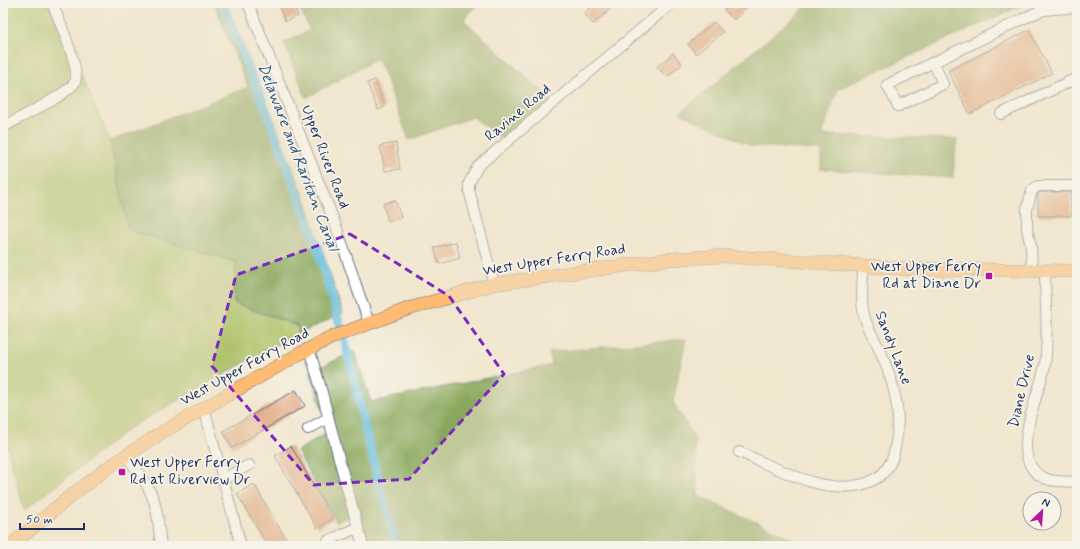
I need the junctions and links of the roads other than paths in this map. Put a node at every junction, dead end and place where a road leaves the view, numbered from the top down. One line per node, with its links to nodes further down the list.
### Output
1 (52, 3): 8 (street)
2 (248, 3): 14 (street, Upper River Road)
3 (672, 3): 13 (street, Ravine Road)
4 (1077, 7): 5 (street)
5 (934, 63): 5 (street)
6 (1077, 78): 7 (street)
7 (1001, 114)
8 (3, 128)
9 (1077, 188): 11 (street, Diane Drive)
10 (864, 267): 11 (main road, West Upper Ferry Road); 13 (main road, West Upper Ferry Road); 19 (street, Sandy Lane)
11 (1038, 271): 12 (main road, West Upper Ferry Road); 23 (street, Diane Drive)
12 (1077, 271)
13 (494, 284): 14 (main road, West Upper Ferry Road)
14 (369, 323): 15 (main road, West Upper Ferry Road)
15 (309, 349): 16 (main road, West Upper Ferry Road); 17 (street)
16 (204, 408): 20 (main road, West Upper Ferry Road); 22 (street)
17 (328, 418): 18 (street); 24 (street)
18 (308, 429)
19 (739, 452)
20 (126, 455): 26 (main road, West Upper Ferry Road); 27 (street)
21 (249, 465): 22 (street)
22 (223, 479): 28 (street)
23 (1077, 482)
24 (358, 527): 25 (street); 29 (street)
25 (328, 541)
26 (10, 546)
27 (161, 546)
28 (241, 546)
29 (363, 546)

